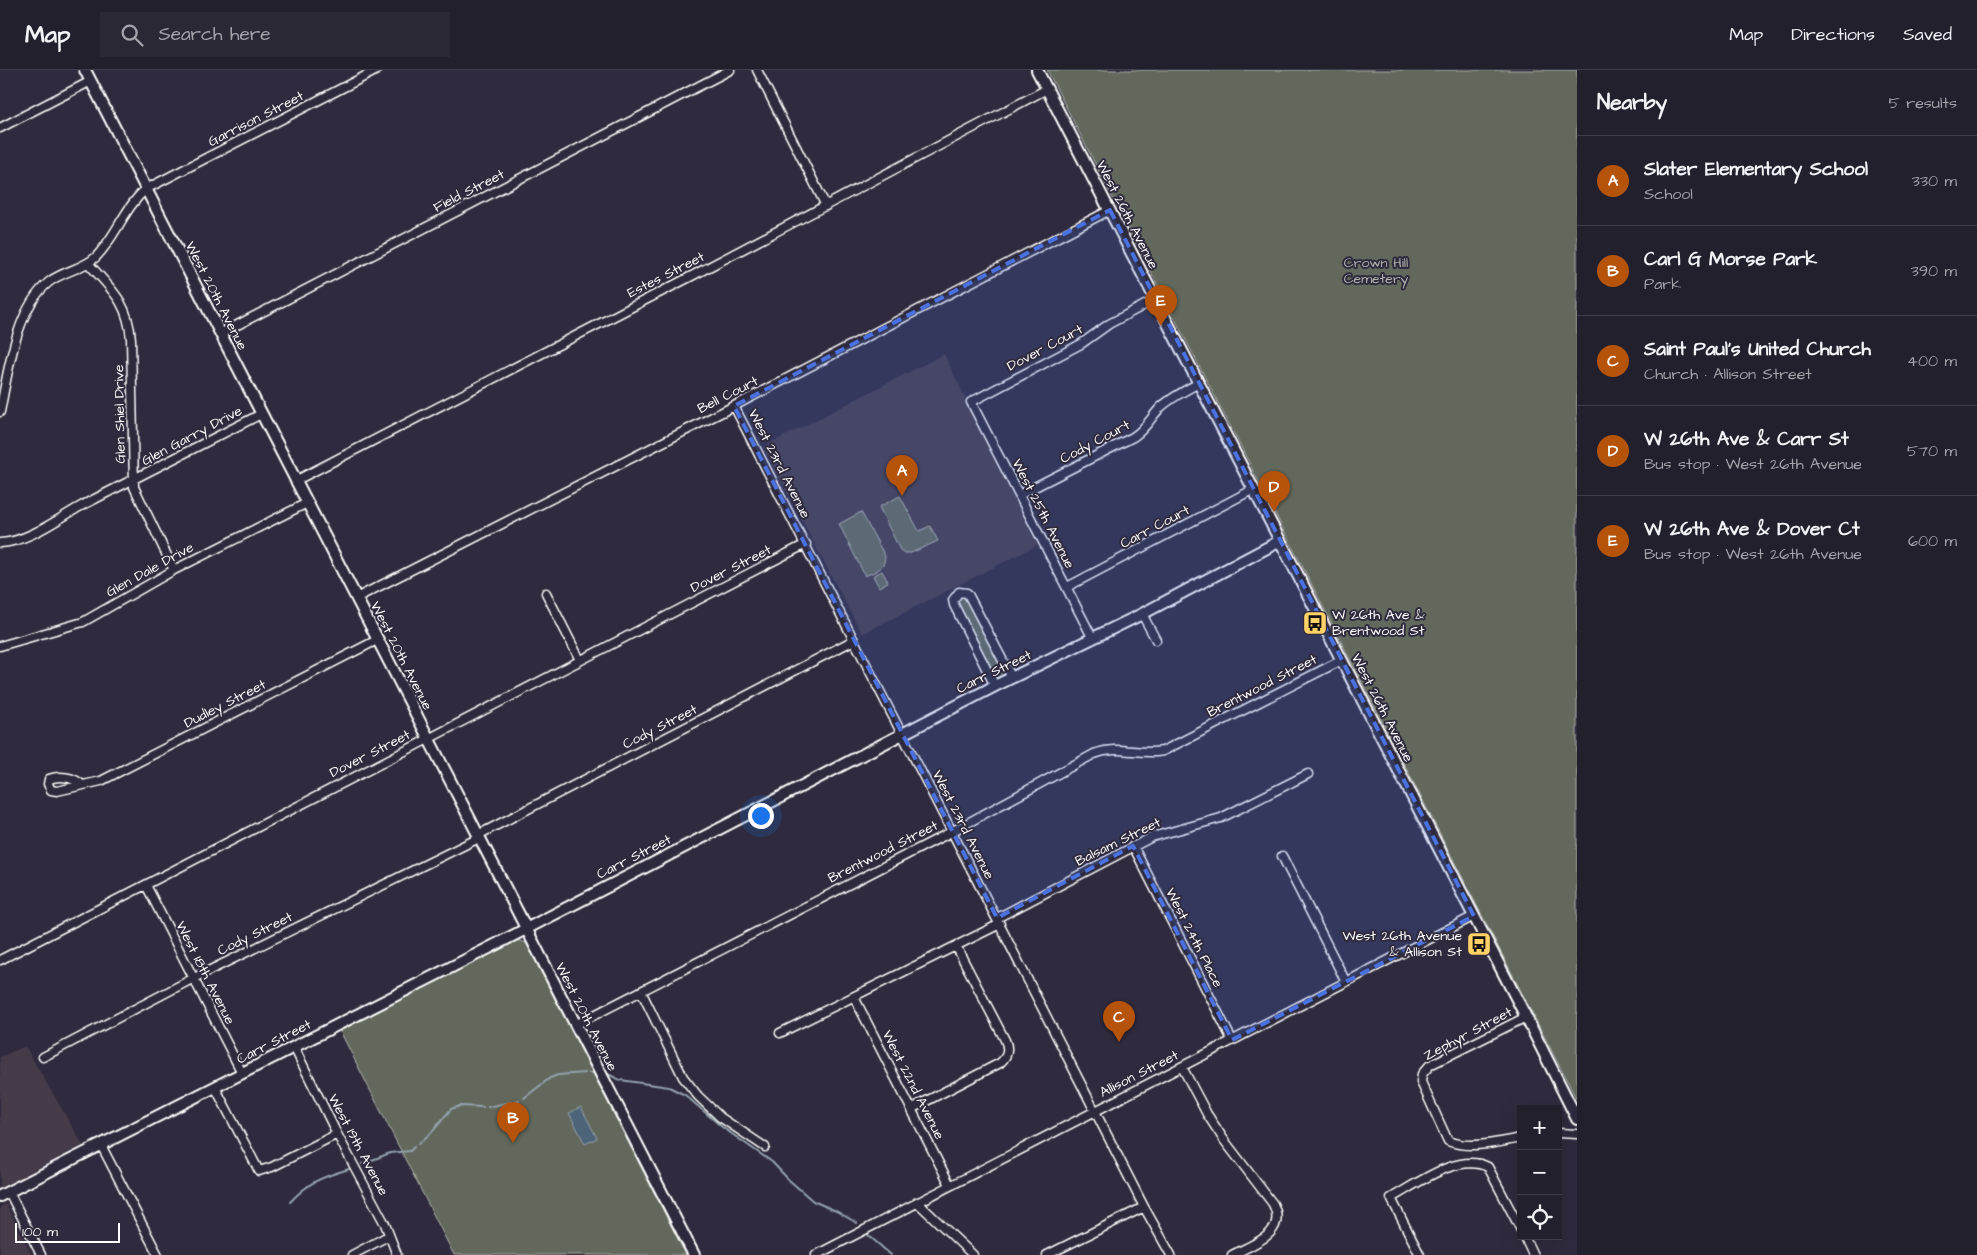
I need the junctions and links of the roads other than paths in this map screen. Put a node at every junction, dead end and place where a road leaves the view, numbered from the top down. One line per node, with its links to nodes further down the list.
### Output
1 (85, 70): 6 (street, West 20th Avenue)
2 (377, 70): 9 (street, Garrison Street)
3 (730, 70): 14 (street, Field Street)
4 (757, 70): 10 (street)
5 (1037, 70): 7 (street, West 26th Avenue)
6 (91, 81): 8 (street); 9 (street, West 20th Avenue)
7 (1047, 89): 10 (street, Estes Street); 11 (street, West 26th Avenue)
8 (0, 128)
9 (146, 189): 12 (street); 14 (street, West 20th Avenue)
10 (826, 206): 23 (street, Estes Street)
11 (1110, 210): 13 (street, West 26th Avenue); 19 (street, Bell Court)
12 (88, 263): 15 (street); 22 (street, Glen Shiel Drive)
13 (1156, 300): 17 (street, West 26th Avenue); 18 (street, Dover Court)
14 (220, 334): 21 (street, West 20th Avenue)
15 (9, 370): 16 (street); 20 (street)
16 (0, 380)
17 (1199, 383): 24 (street, West 26th Avenue); 25 (street, Cody Court)
18 (971, 402): 25 (street, West 25th Avenue)
19 (734, 406): 29 (street, West 23rd Avenue); 33 (street, Bell Court)
20 (0, 412)
21 (261, 414): 22 (street, Glen Garry Drive); 23 (street, West 20th Avenue)
22 (134, 481): 28 (street, Glen Garry Drive); 30 (street, Glen Shiel Drive)
23 (296, 481): 26 (street, West 20th Avenue)
24 (1254, 489): 27 (street, West 26th Avenue); 31 (street, Carr Court)
25 (1019, 495): 31 (street, West 25th Avenue)
26 (307, 503): 30 (street, Glen Dale Drive); 33 (street, West 20th Avenue)
27 (1280, 541): 34 (street, Carr Street); 41 (street, West 26th Avenue)
28 (0, 543)
29 (806, 544): 37 (street, West 23rd Avenue); 40 (street, Dover Street)
30 (174, 570): 39 (street, Glen Dale Drive)
31 (1067, 587): 35 (street, West 25th Avenue)
32 (546, 593): 40 (street)
33 (356, 598): 36 (street, West 20th Avenue)
34 (1142, 614): 35 (street, Carr Street); 38 (street)
35 (1092, 639): 42 (street, Carr Street)
36 (377, 640): 45 (street, West 20th Avenue); 47 (street, Dudley Street)
37 (854, 640): 44 (street, West 23rd Avenue); 49 (street, Cody Street)
38 (1156, 640)
39 (0, 646)
40 (580, 660): 45 (street, Dover Street)
41 (1342, 660): 48 (street, Brentwood Street); 53 (street, West 26th Avenue)
42 (1012, 678): 43 (street, Carr Street); 43 (street)
43 (995, 686): 44 (street, Carr Street)
44 (902, 734): 48 (street, West 23rd Avenue); 55 (street, Carr Street)
45 (428, 738): 49 (street, West 20th Avenue); 52 (street, Dover Street)
46 (1308, 774): 50 (street, Balsam Street)
47 (82, 785)
48 (953, 831): 54 (street, West 23rd Avenue); 60 (street, Brentwood Street)
49 (479, 837): 55 (street, West 20th Avenue); 58 (street, Cody Street)
50 (1133, 846): 54 (street, Balsam Street); 65 (street, West 24th Place)
51 (1282, 856): 59 (street)
52 (146, 884): 57 (street, Dover Street); 58 (street, West 18th Avenue)
53 (1474, 916): 59 (street, Allison Street); 62 (street, West 26th Avenue)
54 (998, 921): 56 (street, Balsam Street); 72 (street, West 23rd Avenue)
55 (525, 928): 63 (street, West 20th Avenue); 66 (street, Carr Street)
56 (956, 946): 61 (street, Balsam Street); 71 (street)
57 (0, 960)
58 (194, 978): 67 (street, Cody Street); 69 (street, West 18th Avenue)
59 (1346, 982): 65 (street, Allison Street)
60 (642, 991): 63 (street, Brentwood Street); 79 (street)
61 (854, 997): 64 (street, Balsam Street); 71 (street, West 22nd Avenue)
62 (1526, 1017): 73 (street, West 26th Avenue); 77 (street, Zephyr Street)
63 (575, 1025): 91 (street, West 20th Avenue)
64 (780, 1033)
65 (1232, 1040): 68 (street, Allison Street)
66 (294, 1047): 69 (street, Carr Street); 75 (street, West 19th Avenue)
67 (43, 1057)
68 (1182, 1067): 72 (street, Allison Street); 96 (street)
69 (242, 1073): 70 (street, Carr Street)
70 (215, 1087): 75 (street); 78 (street, Carr Street)
71 (911, 1109): 80 (street, West 22nd Avenue)
72 (1096, 1110): 80 (street, Allison Street); 83 (street, West 23rd Avenue)
73 (1577, 1119)
74 (1562, 1133): 76 (street)
75 (337, 1134): 85 (street, West 19th Avenue)
76 (1577, 1134)
77 (1517, 1139)
78 (100, 1145): 81 (street, Carr Street); 88 (street)
79 (765, 1147)
80 (950, 1185): 82 (street, Allison Street)
81 (5, 1194): 87 (street)
82 (918, 1202): 92 (street, Allison Street); 93 (street)
83 (1144, 1206): 94 (street); 95 (street, West 23rd Avenue)
84 (1517, 1222): 97 (street)
85 (388, 1236): 89 (street); 90 (street, West 19th Avenue)
86 (1526, 1240): 98 (street)
87 (41, 1255)
88 (158, 1255)
89 (352, 1255)
90 (396, 1255)
91 (694, 1255)
92 (816, 1255)
93 (973, 1255)
94 (1047, 1255)
95 (1171, 1255)
96 (1232, 1255)
97 (1420, 1255)
98 (1534, 1255)

